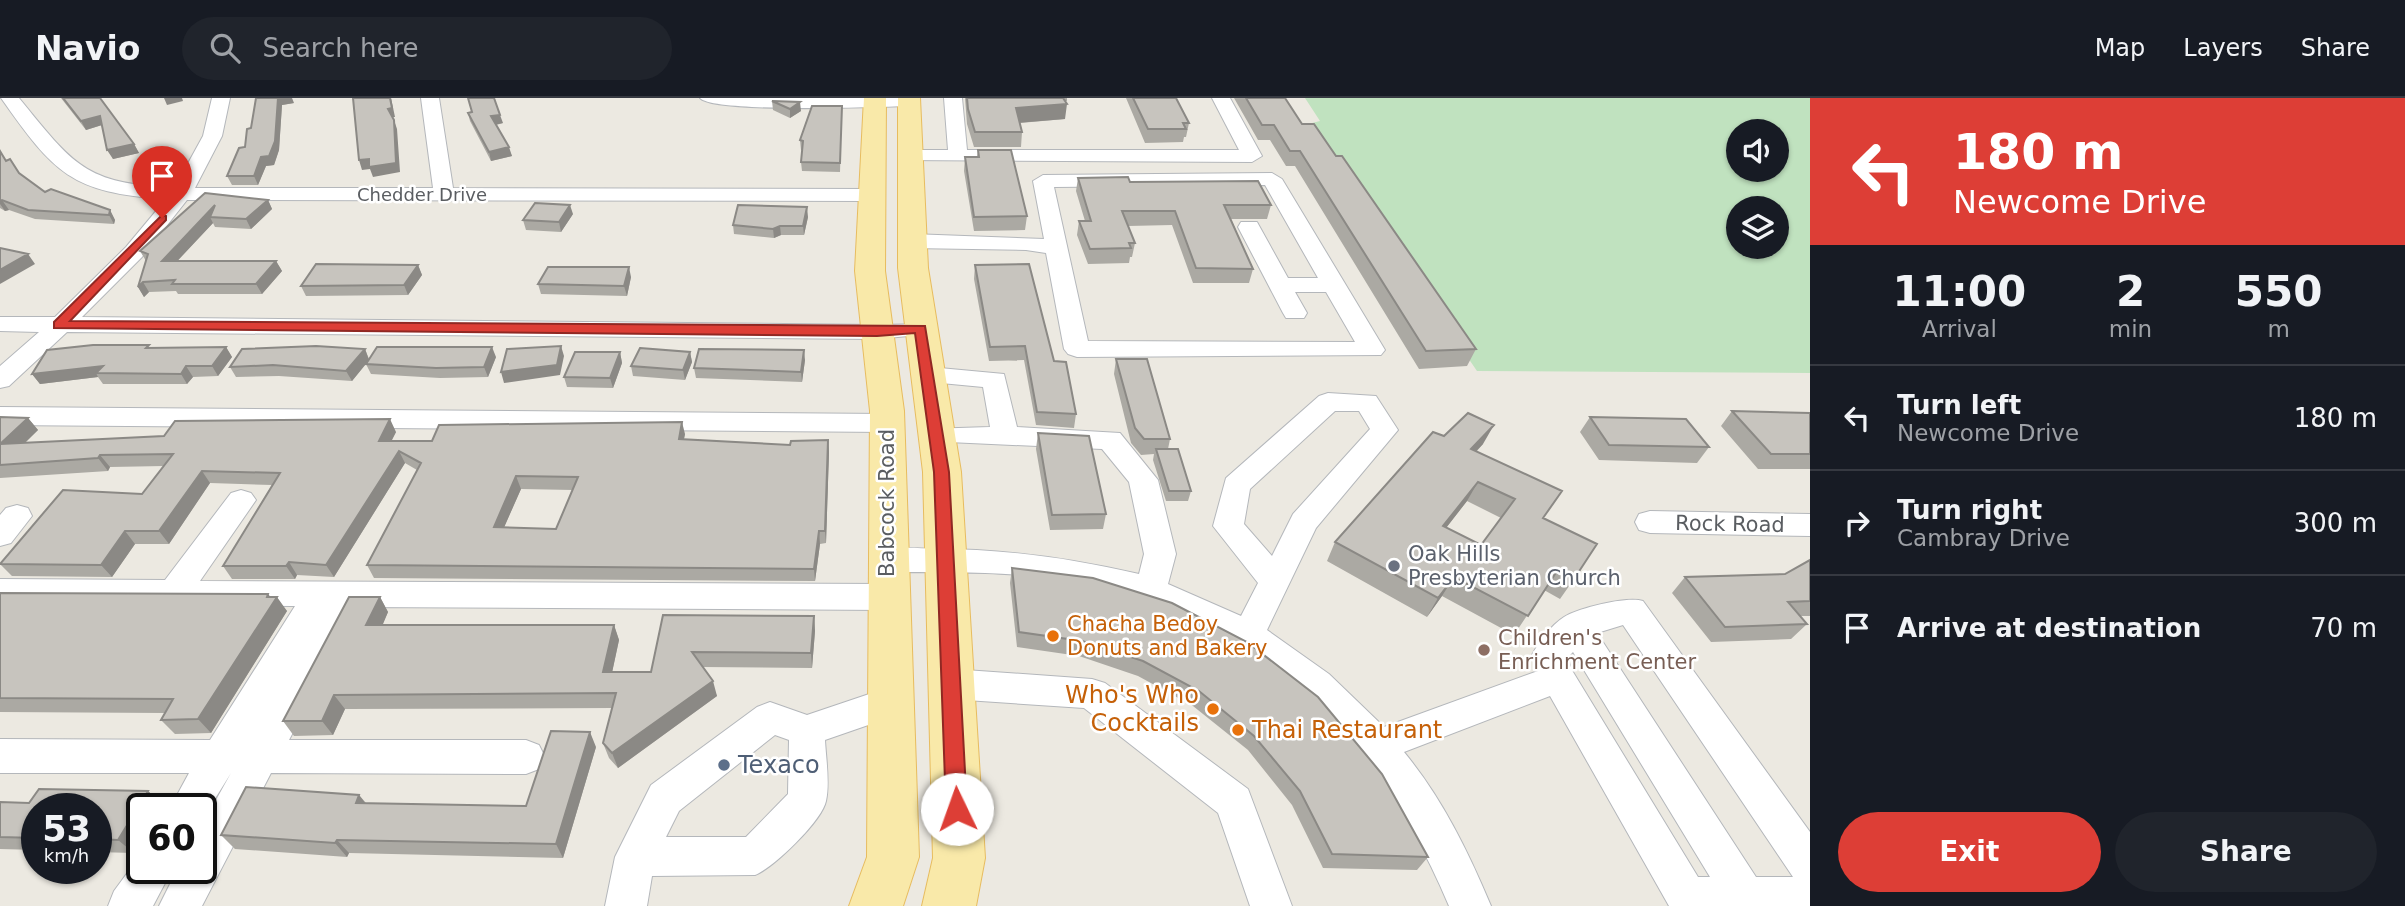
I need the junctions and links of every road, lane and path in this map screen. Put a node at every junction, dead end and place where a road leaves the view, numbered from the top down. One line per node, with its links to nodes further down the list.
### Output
1 (221, 98): 10 (street)
2 (430, 98): 11 (street)
3 (709, 98): 7 (street)
4 (953, 98): 9 (street)
5 (1221, 98): 9 (street)
6 (17, 99): 10 (street, Chedder Drive)
7 (892, 100): 8 (main road); 12 (main road, Babcock Road)
8 (909, 156): 9 (street); 14 (main road)
9 (958, 156)
10 (183, 192): 11 (street, Chedder Drive); 20 (street)
11 (444, 194): 12 (street, Chedder Drive)
12 (872, 195): 22 (main road, Babcock Road)
13 (1249, 227): 16 (street)
14 (912, 248): 15 (street); 21 (main road)
15 (1057, 248): 17 (street); 17 (street)
16 (1280, 285): 17 (street); 18 (street)
17 (1334, 285)
18 (1294, 313)
19 (0, 324): 20 (street)
20 (59, 325): 22 (street); 24 (street)
21 (920, 329): 22 (street); 23 (main road)
22 (877, 332): 26 (main road, Babcock Road)
23 (929, 374): 27 (main road); 28 (street)
24 (0, 380)
25 (0, 416): 26 (street)
26 (887, 423): 33 (main road, Babcock Road)
27 (937, 435): 28 (street); 32 (main road)
28 (1005, 436): 35 (street)
29 (242, 499): 37 (street)
30 (1650, 522): 31 (street, Rock Road)
31 (1810, 525)
32 (946, 561): 33 (street); 35 (street); 42 (main road)
33 (888, 579): 38 (street); 43 (main road, Babcock Road)
34 (1275, 581): 34 (street); 40 (street)
35 (1152, 590): 40 (street)
36 (0, 592): 37 (street)
37 (174, 593): 38 (street)
38 (334, 594): 46 (street); 48 (street)
39 (1575, 627): 41 (street); 52 (street); 55 (street)
40 (1248, 635): 45 (street)
41 (1558, 678): 45 (street); 55 (street)
42 (951, 684): 60 (main road); 61 (street)
43 (890, 702): 44 (street); 59 (main road, Babcock Road)
44 (807, 730): 51 (street); 51 (street)
45 (1379, 745): 62 (street)
46 (221, 755): 47 (street); 48 (street); 50 (street)
47 (0, 756)
48 (263, 756): 49 (street); 57 (street)
49 (526, 757)
50 (198, 793)
51 (635, 857): 58 (street)
52 (1810, 866)
53 (143, 884): 56 (street)
54 (1810, 897): 55 (street)
55 (1745, 898)
56 (129, 906)
57 (180, 906)
58 (626, 906)
59 (876, 906)
60 (949, 906)
61 (1270, 906)
62 (1470, 906)

